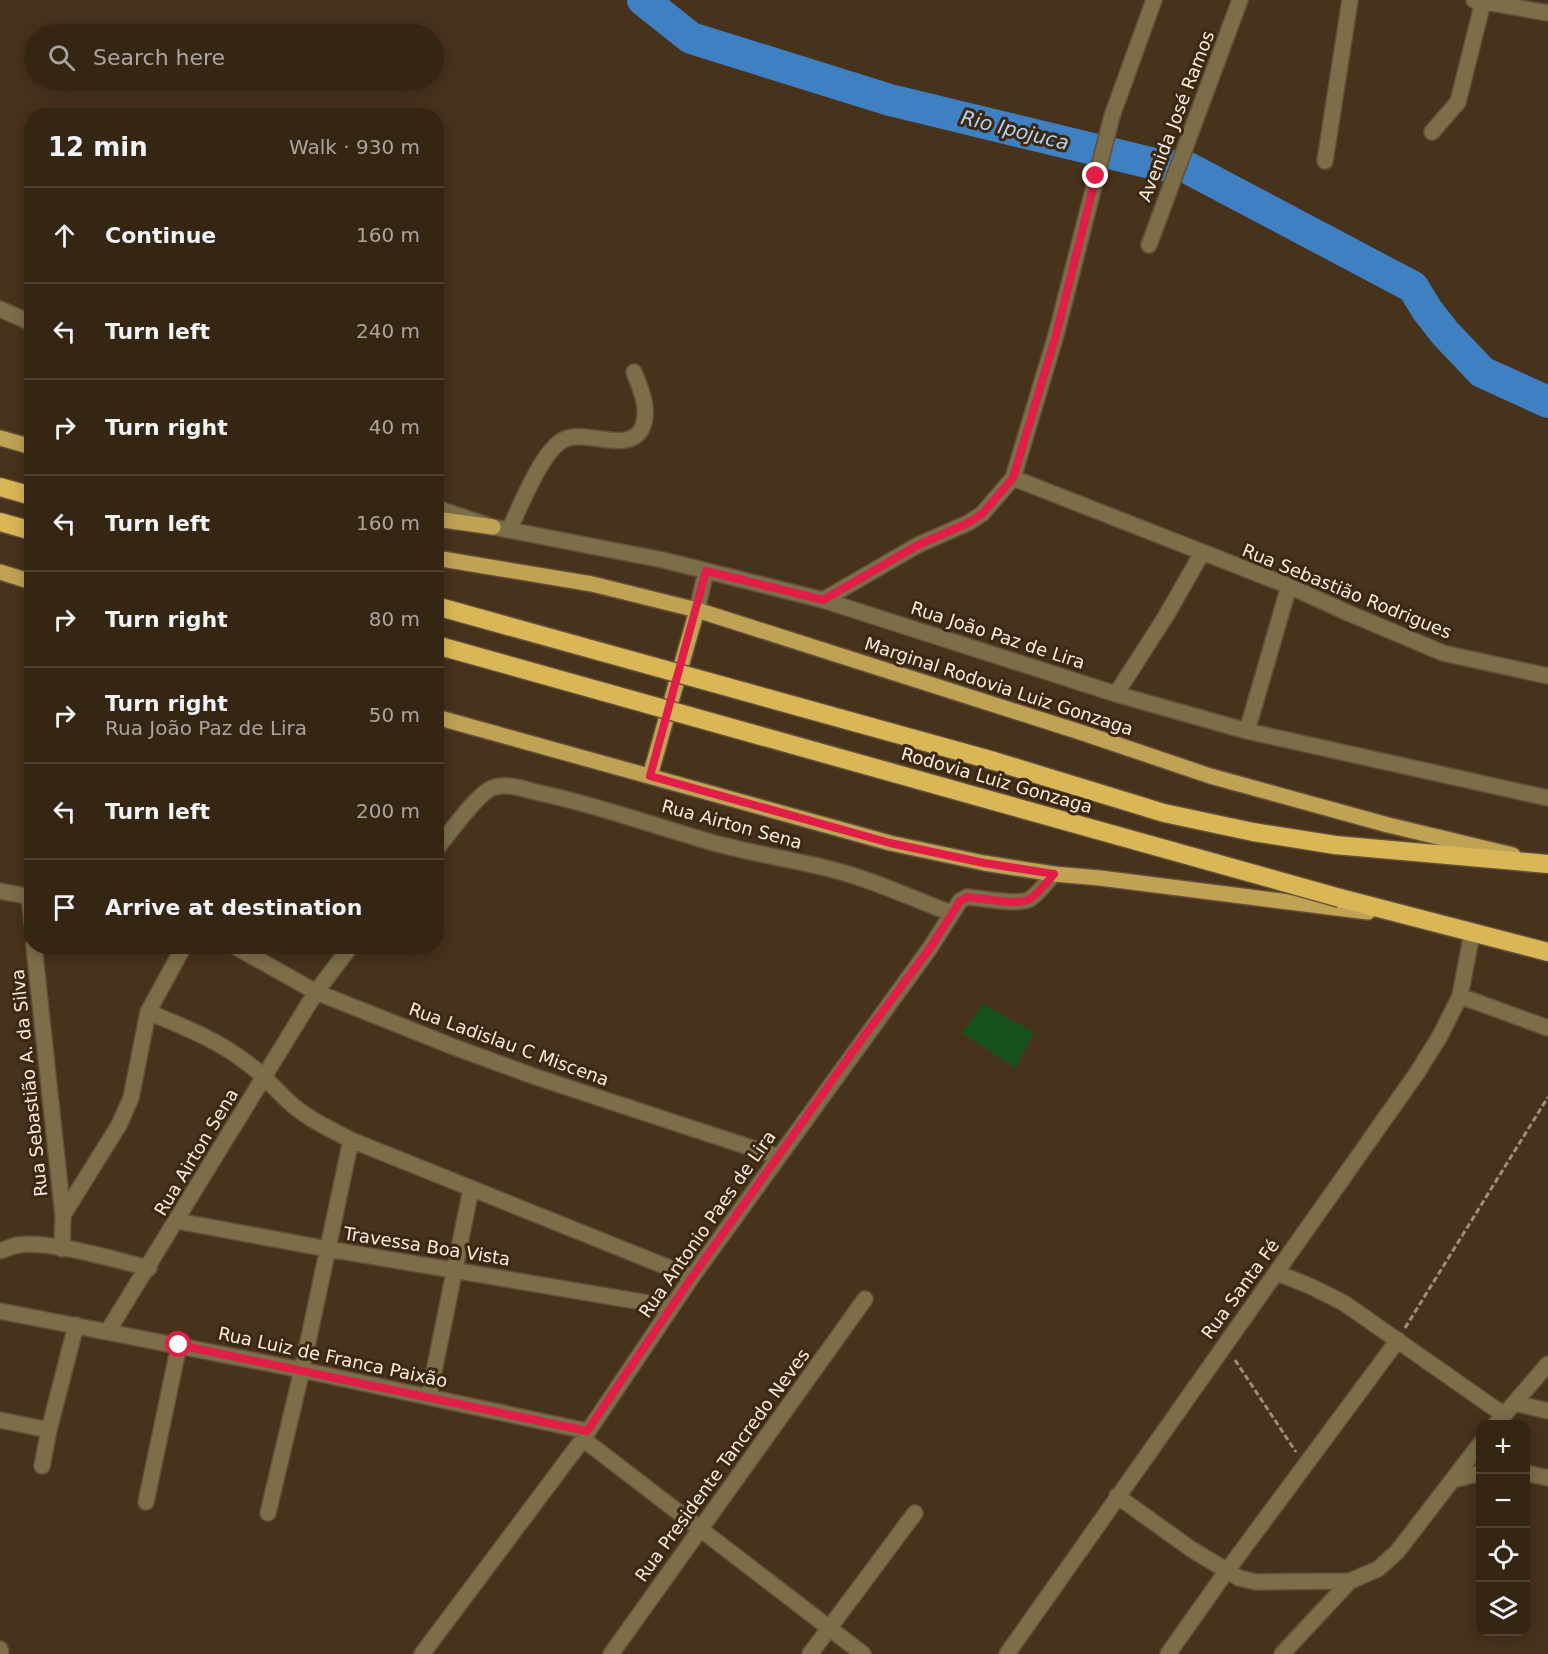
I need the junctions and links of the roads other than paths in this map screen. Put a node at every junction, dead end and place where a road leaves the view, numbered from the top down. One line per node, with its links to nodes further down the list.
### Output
1 (1154, 0): 14 (street)
2 (1240, 0): 8 (street, Avenida José Ramos)
3 (1350, 0): 7 (street)
4 (1478, 1): 5 (street); 6 (street)
5 (1547, 9)
6 (1432, 132)
7 (1325, 161)
8 (1149, 245)
9 (0, 309): 10 (street)
10 (24, 319)
11 (634, 372): 22 (street)
12 (0, 438): 13 (main road)
13 (24, 445)
14 (1013, 478): 23 (street, Rua Sebastião Rodrigues); 29 (street)
15 (0, 487): 16 (highway)
16 (24, 494)
17 (444, 511): 20 (street, Rua João Paz de Lira)
18 (444, 520): 20 (main road)
19 (0, 522): 21 (highway)
20 (493, 527): 22 (street, Rua João Paz de Lira)
21 (24, 529)
22 (509, 530): 25 (street, Rua João Paz de Lira)
23 (1202, 553): 28 (street, Rua Sebastião Rodrigues); 34 (street)
24 (444, 559): 31 (main road, Marginal Rodovia Luiz Gonzaga)
25 (706, 571): 29 (street, Rua João Paz de Lira); 31 (street)
26 (0, 572): 27 (main road)
27 (24, 580)
28 (1289, 586): 33 (street, Rua Sebastião Rodrigues); 36 (street)
29 (823, 600): 34 (street, Rua João Paz de Lira)
30 (444, 608): 40 (highway, Rodovia Luiz Gonzaga, bridge)
31 (697, 610): 37 (main road); 40 (main road, Marginal Rodovia Luiz Gonzaga)
32 (444, 647): 45 (highway, Rodovia Luiz Gonzaga, bridge)
33 (1548, 676)
34 (1116, 694): 36 (street, Rua João Paz de Lira)
35 (444, 719): 37 (main road)
36 (1247, 731): 38 (street, Rua João Paz de Lira)
37 (650, 776): 41 (main road)
38 (1548, 798)
39 (444, 839): 44 (street, Rua Airton Sena)
40 (1548, 864)
41 (1054, 874): 44 (street, Rua Antonio Paes de Lira); 45 (main road)
42 (0, 891): 43 (street)
43 (24, 896)
44 (951, 914): 58 (street, Rua Antonio Paes de Lira)
45 (1407, 917): 46 (highway, Rodovia Luiz Gonzaga)
46 (1472, 933): 47 (highway, Rodovia Luiz Gonzaga); 53 (street, Rua Santa Fé)
47 (1548, 952)
48 (35, 954): 60 (street, Rua Sebastião A. da Silva)
49 (180, 954): 54 (street)
50 (248, 954): 52 (street, Rua Ladislau C Miscena)
51 (345, 954): 52 (street, Rua Airton Sena)
52 (316, 992): 56 (street, Rua Airton Sena); 58 (street, Rua Ladislau C Miscena)
53 (1460, 996): 55 (street); 67 (street, Rua Santa Fé)
54 (148, 1012): 56 (street); 60 (street)
55 (1548, 1028)
56 (264, 1076): 57 (street); 61 (street, Rua Airton Sena)
57 (351, 1140): 59 (street); 63 (street)
58 (779, 1157): 68 (street, Rua Antonio Paes de Lira)
59 (471, 1189): 66 (street); 68 (street)
60 (63, 1215): 62 (street, Rua Sebastião A. da Silva)
61 (177, 1221): 63 (street, Travessa Boa Vista); 65 (street, Rua Airton Sena)
62 (62, 1249): 64 (street); 65 (street)
63 (328, 1249): 66 (street, Travessa Boa Vista); 77 (street)
64 (0, 1251)
65 (149, 1268): 73 (street, Rua Airton Sena)
66 (456, 1269): 70 (street, Travessa Boa Vista); 78 (street)
67 (1277, 1273): 74 (street); 90 (street, Rua Santa Fé)
68 (692, 1277): 70 (street, Rua Antonio Paes de Lira)
69 (866, 1299): 94 (street, Rua Presidente Tancredo Neves)
70 (672, 1307): 83 (street, Rua Antonio Paes de Lira)
71 (0, 1311): 72 (street, Rua Luiz de Franca Paixão)
72 (76, 1325): 73 (street, Rua Luiz de Franca Paixão); 82 (street)
73 (108, 1331): 75 (street, Rua Luiz de Franca Paixão)
74 (1398, 1340): 80 (street); 95 (street)
75 (179, 1345): 77 (street, Rua Luiz de Franca Paixão); 91 (street)
76 (1548, 1364): 80 (street)
77 (302, 1370): 78 (street, Rua Luiz de Franca Paixão); 92 (street)
78 (429, 1396): 83 (street, Rua Luiz de Franca Paixão)
79 (1548, 1411): 80 (street)
80 (1505, 1414)
81 (0, 1420): 82 (street)
82 (49, 1430): 85 (street)
83 (585, 1435): 94 (street, Rua Luiz de Franca Paixão); 100 (street, Rua Antonio Paes de Lira)
84 (1476, 1449): 89 (street)
85 (42, 1466)
86 (1476, 1474): 89 (street)
87 (1530, 1474): 88 (street)
88 (1548, 1478)
89 (1453, 1480): 96 (street)
90 (1117, 1496): 95 (street); 104 (street, Rua Santa Fé)
91 (146, 1502)
92 (268, 1513)
93 (915, 1513): 97 (street)
94 (699, 1528): 97 (street, Rua Luiz de Franca Paixão); 101 (street, Rua Presidente Tancredo Neves)
95 (1226, 1572): 96 (street); 105 (street)
96 (1350, 1581): 106 (street)
97 (829, 1628): 102 (street); 103 (street, Rua Luiz de Franca Paixão)
98 (0, 1649): 99 (street)
99 (1, 1654)
100 (422, 1654)
101 (611, 1654)
102 (810, 1654)
103 (863, 1654)
104 (1007, 1654)
105 (1168, 1654)
106 (1282, 1654)

